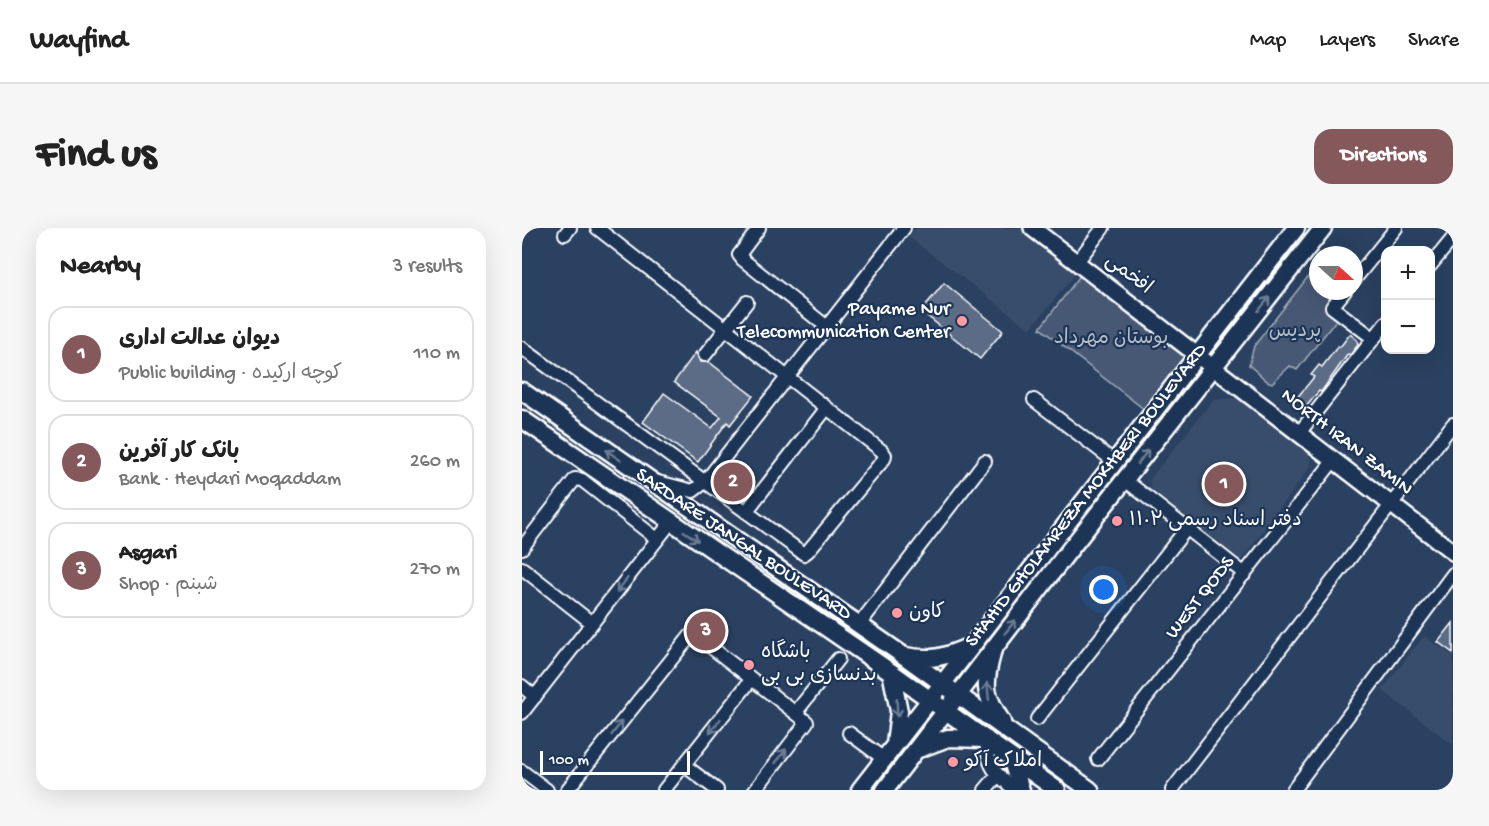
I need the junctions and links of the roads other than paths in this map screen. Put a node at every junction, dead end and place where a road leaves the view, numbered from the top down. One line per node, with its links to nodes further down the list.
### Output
1 (597, 228): 16 (street)
2 (759, 228): 15 (street)
3 (904, 228): 15 (street)
4 (1032, 228): 10 (street, افخمی)
5 (1103, 228): 10 (street)
6 (1296, 228): 21 (main road, SHAHID GHOLAMREZA MOKHBERI BOULEVARD)
7 (1323, 228): 22 (main road, SHAHID GHOLAMREZA MOKHBERI BOULEVARD, one-way to 7)
8 (1396, 228): 12 (street)
9 (1453, 238): 11 (street)
10 (1077, 262): 21 (street, افخمی)
11 (1435, 262)
12 (1363, 269)
13 (1338, 300): 18 (street)
14 (747, 302): 16 (street)
15 (827, 327): 23 (street)
16 (726, 329): 20 (street); 23 (street)
17 (1381, 329): 18 (street)
18 (1374, 338): 29 (street)
19 (522, 348): 35 (street)
20 (705, 355)
21 (1198, 355): 22 (street, افخمی); 32 (main road, SHAHID GHOLAMREZA MOKHBERI BOULEVARD)
22 (1214, 368): 29 (street, NORTH IRAN ZAMIN); 34 (main road, SHAHID GHOLAMREZA MOKHBERI BOULEVARD, one-way to 22)
23 (787, 377): 26 (street); 35 (street)
24 (522, 391): 33 (main road, SARDARE JANGAL BOULEVARD, one-way to 24)
25 (1034, 400): 32 (street)
26 (826, 409): 37 (street); 37 (street)
27 (522, 418): 38 (main road, SARDARE JANGAL BOULEVARD)
28 (1453, 424): 36 (street)
29 (1299, 434): 30 (street, NORTH IRAN ZAMIN)
30 (1334, 460): 36 (street, NORTH IRAN ZAMIN); 44 (street, WEST QODS)
31 (984, 461): 47 (street)
32 (1115, 462): 48 (main road, SHAHID GHOLAMREZA MOKHBERI BOULEVARD)
33 (648, 479): 35 (street); 47 (main road, SARDARE JANGAL BOULEVARD)
34 (1125, 480): 39 (street); 49 (main road, SHAHID GHOLAMREZA MOKHBERI BOULEVARD, one-way to 34)
35 (705, 482): 37 (street)
36 (1392, 505): 42 (street, NORTH IRAN ZAMIN); 86 (street)
37 (746, 512)
38 (671, 522): 40 (street); 52 (main road, SARDARE JANGAL BOULEVARD, one-way to 52)
39 (1188, 528): 44 (street); 62 (street)
40 (657, 539): 41 (street); 46 (street, one-way to 46)
41 (522, 549)
42 (1453, 552)
43 (522, 568): 46 (street)
44 (1245, 574): 70 (street, WEST QODS)
45 (1453, 574): 87 (street)
46 (592, 623): 57 (street)
47 (858, 626): 50 (main road, SARDARE JANGAL BOULEVARD)
48 (973, 644): 50 (main road); 54 (main road, SHAHID GHOLAMREZA MOKHBERI BOULEVARD)
49 (994, 647): 56 (main road, SHAHID GHOLAMREZA MOKHBERI BOULEVARD); 63 (main road, one-way to 49)
50 (904, 656): 54 (main road, SARDARE JANGAL BOULEVARD)
51 (838, 658): 60 (street)
52 (891, 672): 58 (main road, SARDARE JANGAL BOULEVARD); 66 (main road, one-way to 66)
53 (751, 680): 60 (street); 71 (street, one-way to 71); 75 (street, one-way to 53)
54 (942, 684): 56 (main road, SARDARE JANGAL BOULEVARD); 58 (main road, SHAHID GHOLAMREZA MOKHBERI BOULEVARD)
55 (522, 686): 57 (street)
56 (958, 695): 59 (main road, SHAHID GHOLAMREZA MOKHBERI BOULEVARD); 63 (main road, SARDARE JANGAL BOULEVARD)
57 (535, 697): 61 (street)
58 (930, 700): 59 (main road, SARDARE JANGAL BOULEVARD); 66 (main road, SHAHID GHOLAMREZA MOKHBERI BOULEVARD)
59 (945, 711): 65 (main road, SARDARE JANGAL BOULEVARD); 67 (main road, SHAHID GHOLAMREZA MOKHBERI BOULEVARD)
60 (796, 712): 78 (street, one-way to 60)
61 (522, 713)
62 (1037, 719)
63 (1007, 731): 85 (main road, SARDARE JANGAL BOULEVARD)
64 (849, 733): 69 (street)
65 (986, 739): 67 (main road); 68 (main road, SARDARE JANGAL BOULEVARD); 73 (street)
66 (895, 745): 69 (main road, SHAHID GHOLAMREZA MOKHBERI BOULEVARD)
67 (915, 751): 80 (main road, SHAHID GHOLAMREZA MOKHBERI BOULEVARD)
68 (1011, 758): 83 (main road); 84 (main road, SARDARE JANGAL BOULEVARD)
69 (884, 759): 79 (main road, SHAHID GHOLAMREZA MOKHBERI BOULEVARD)
70 (1098, 759)
71 (684, 765): 76 (street); 77 (street)
72 (522, 771): 74 (street)
73 (997, 776): 81 (street); 82 (street)
74 (547, 790)
75 (567, 790)
76 (664, 790)
77 (717, 790)
78 (755, 790)
79 (860, 790)
80 (885, 790)
81 (985, 790)
82 (1015, 790)
83 (1021, 790)
84 (1058, 790)
85 (1090, 790)
86 (1172, 790)
87 (1293, 790)

